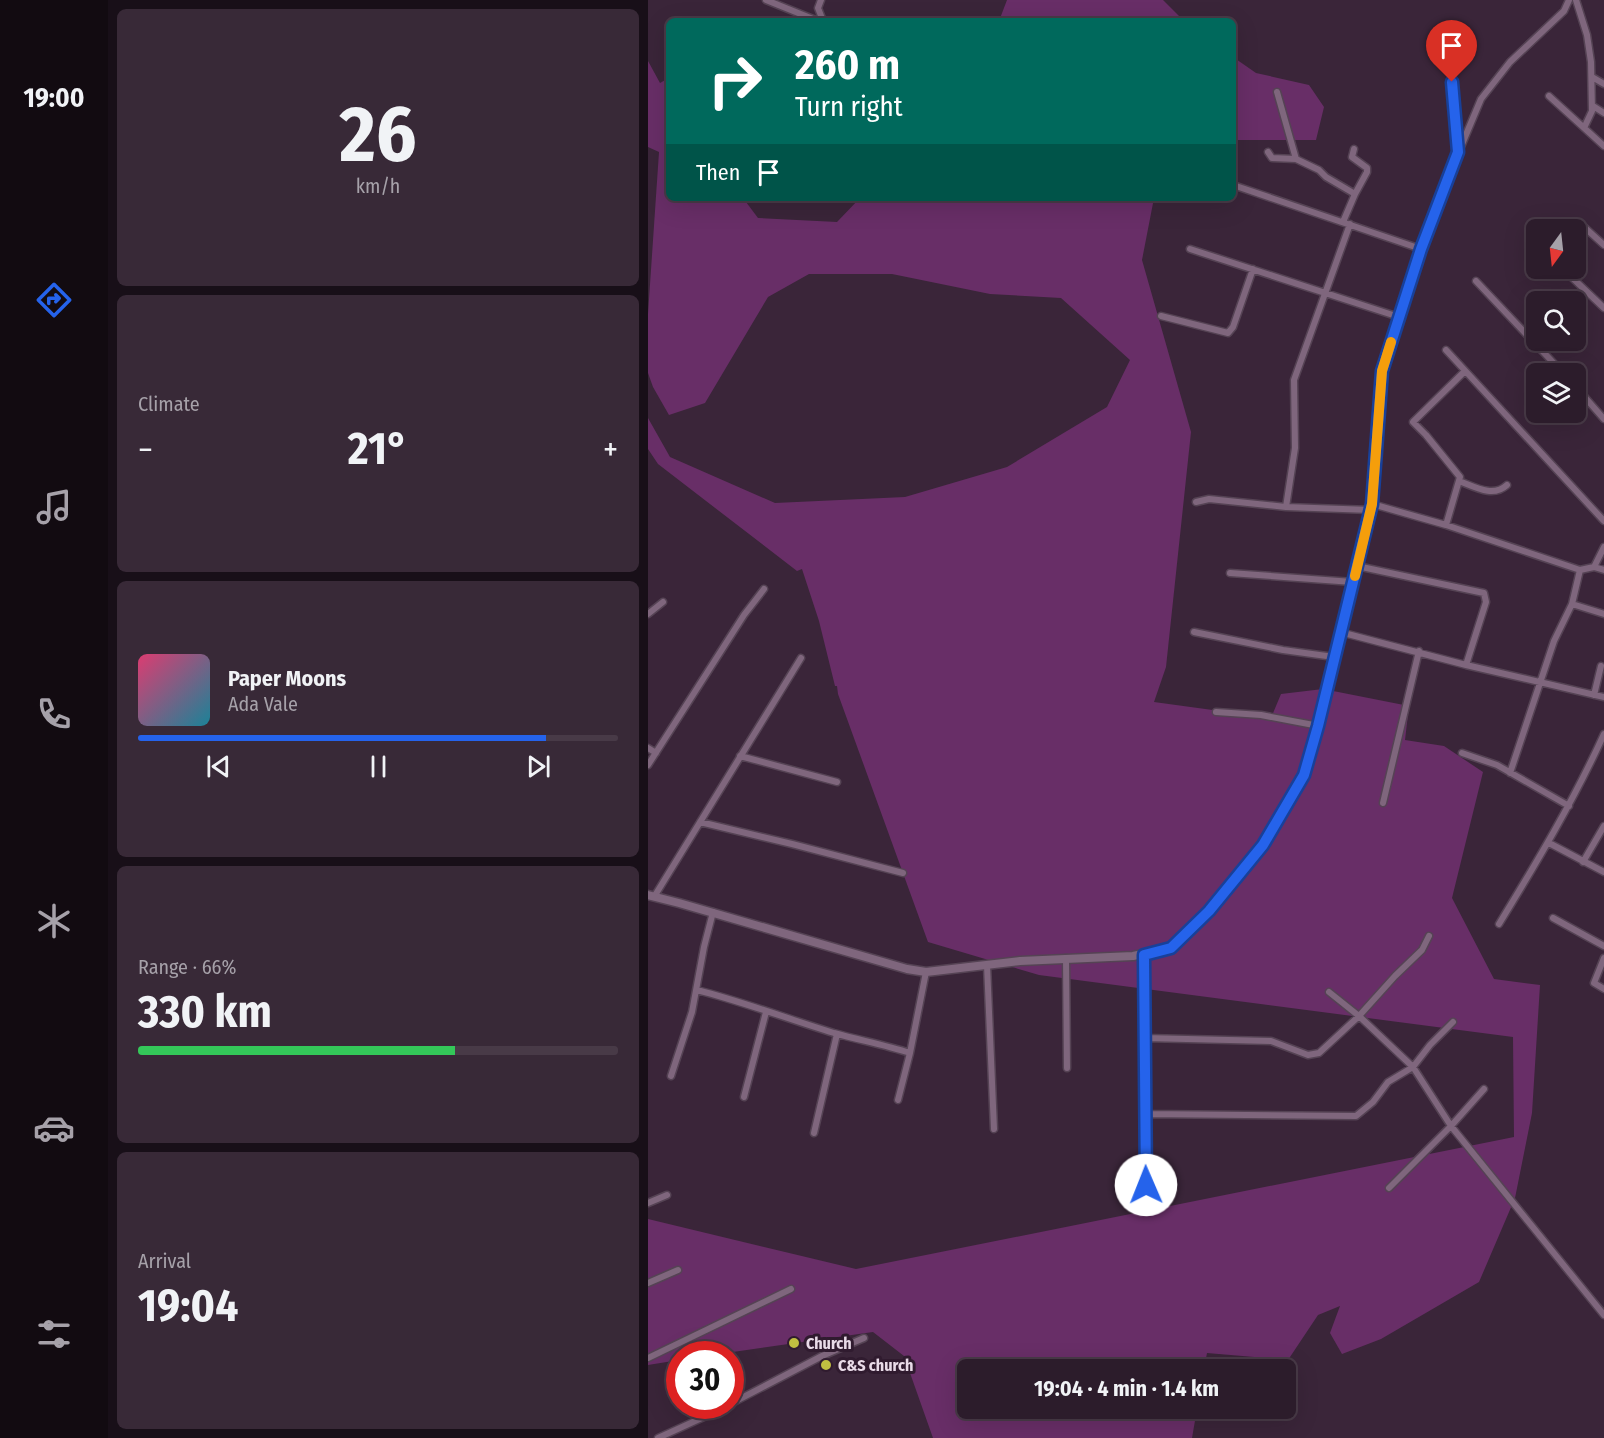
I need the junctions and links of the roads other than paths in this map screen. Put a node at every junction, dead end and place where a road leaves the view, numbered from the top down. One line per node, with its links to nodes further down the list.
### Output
1 (766, 0): 6 (street)
2 (821, 0): 5 (street)
3 (1569, 0): 20 (street)
4 (1576, 0): 10 (street)
5 (818, 8): 6 (street); 8 (street)
6 (807, 16): 7 (street)
7 (811, 18)
8 (822, 18)
9 (1450, 59): 20 (street)
10 (1592, 77): 11 (street); 14 (street)
11 (1604, 84)
12 (1277, 92): 21 (street)
13 (1550, 96): 16 (street)
14 (1593, 106): 15 (street); 16 (street)
15 (1604, 113)
16 (1584, 128): 17 (street)
17 (1604, 146)
18 (1354, 149): 23 (street)
19 (1268, 152): 21 (street)
20 (1458, 152): 28 (street)
21 (1296, 159): 23 (street)
22 (1236, 186): 24 (street)
23 (1355, 194): 24 (street)
24 (1346, 223): 28 (street); 32 (street)
25 (1586, 229): 26 (street)
26 (1604, 245)
27 (1190, 249): 29 (street)
28 (1421, 249): 35 (street)
29 (1253, 269): 32 (street); 34 (street)
30 (1574, 279): 33 (street)
31 (1476, 281): 37 (street)
32 (1324, 293): 35 (street); 44 (street)
33 (1604, 308)
34 (1161, 316)
35 (1400, 317): 45 (street)
36 (1446, 350): 38 (street)
37 (1554, 363)
38 (1465, 371): 41 (street); 46 (street)
39 (1586, 399): 40 (street)
40 (1604, 419)
41 (1459, 481): 42 (street); 47 (street)
42 (1507, 485)
43 (1196, 502): 44 (street)
44 (1286, 507): 45 (street)
45 (1371, 507): 47 (street); 49 (street)
46 (1604, 521)
47 (1446, 525): 51 (street)
48 (1604, 547): 50 (street)
49 (1357, 566): 54 (street); 65 (street)
50 (1594, 567): 51 (street); 52 (street)
51 (1580, 570): 57 (street)
52 (1604, 570)
53 (1230, 573): 54 (street)
54 (1353, 582): 61 (street)
55 (764, 589): 74 (street)
56 (663, 602): 58 (street)
57 (1572, 604): 59 (street); 67 (street)
58 (648, 614)
59 (1604, 614)
60 (1194, 632): 63 (street)
61 (1340, 632): 62 (street); 63 (street)
62 (1419, 651): 65 (street); 80 (street)
63 (1334, 657): 71 (street)
64 (801, 658): 76 (street)
65 (1466, 665): 67 (street)
66 (1600, 666): 68 (street)
67 (1539, 682): 68 (street); 78 (street)
68 (1594, 695): 69 (street)
69 (1604, 697)
70 (1216, 712): 71 (street)
71 (1318, 726): 94 (street)
72 (1604, 734): 81 (street)
73 (648, 748): 74 (street)
74 (656, 753): 77 (street)
75 (1462, 753): 78 (street)
76 (740, 756): 79 (street); 82 (street)
77 (648, 765)
78 (1510, 773): 81 (street)
79 (837, 782)
80 (1383, 803)
81 (1569, 806): 84 (street)
82 (700, 822): 87 (street); 88 (street)
83 (1604, 826): 85 (street)
84 (1549, 843): 85 (street); 91 (street)
85 (1583, 862): 86 (street)
86 (1604, 872)
87 (903, 873)
88 (651, 896): 89 (street)
89 (713, 912): 98 (street); 100 (street)
90 (1553, 918): 93 (street)
91 (1499, 924)
92 (1429, 936): 103 (street)
93 (1604, 946)
94 (1144, 955): 95 (street); 106 (street)
95 (1066, 958): 97 (street); 109 (street)
96 (1604, 958): 99 (street)
97 (987, 965): 98 (street); 116 (street)
98 (926, 972): 107 (street)
99 (1604, 989)
100 (698, 990): 102 (street); 110 (street)
101 (1329, 992): 103 (street)
102 (766, 1012): 105 (street); 112 (street)
103 (1359, 1016): 106 (street); 108 (street)
104 (1453, 1022): 108 (street)
105 (837, 1034): 107 (street); 117 (street)
106 (1145, 1038): 114 (street)
107 (910, 1053): 113 (street)
108 (1413, 1067): 114 (street); 115 (street)
109 (1067, 1068)
110 (671, 1076)
111 (1484, 1089): 115 (street)
112 (744, 1097)
113 (898, 1100)
114 (1146, 1114): 118 (street)
115 (1451, 1126): 119 (street); 125 (street)
116 (994, 1129)
117 (814, 1133)
118 (1124, 1187)
119 (1389, 1188)
120 (667, 1195): 121 (street)
121 (648, 1203)
122 (678, 1270): 123 (street)
123 (648, 1283)
124 (791, 1289): 127 (street)
125 (1604, 1315)
126 (864, 1338): 128 (street)
127 (648, 1359)
128 (744, 1397)
129 (699, 1419): 130 (street)
130 (658, 1438)

